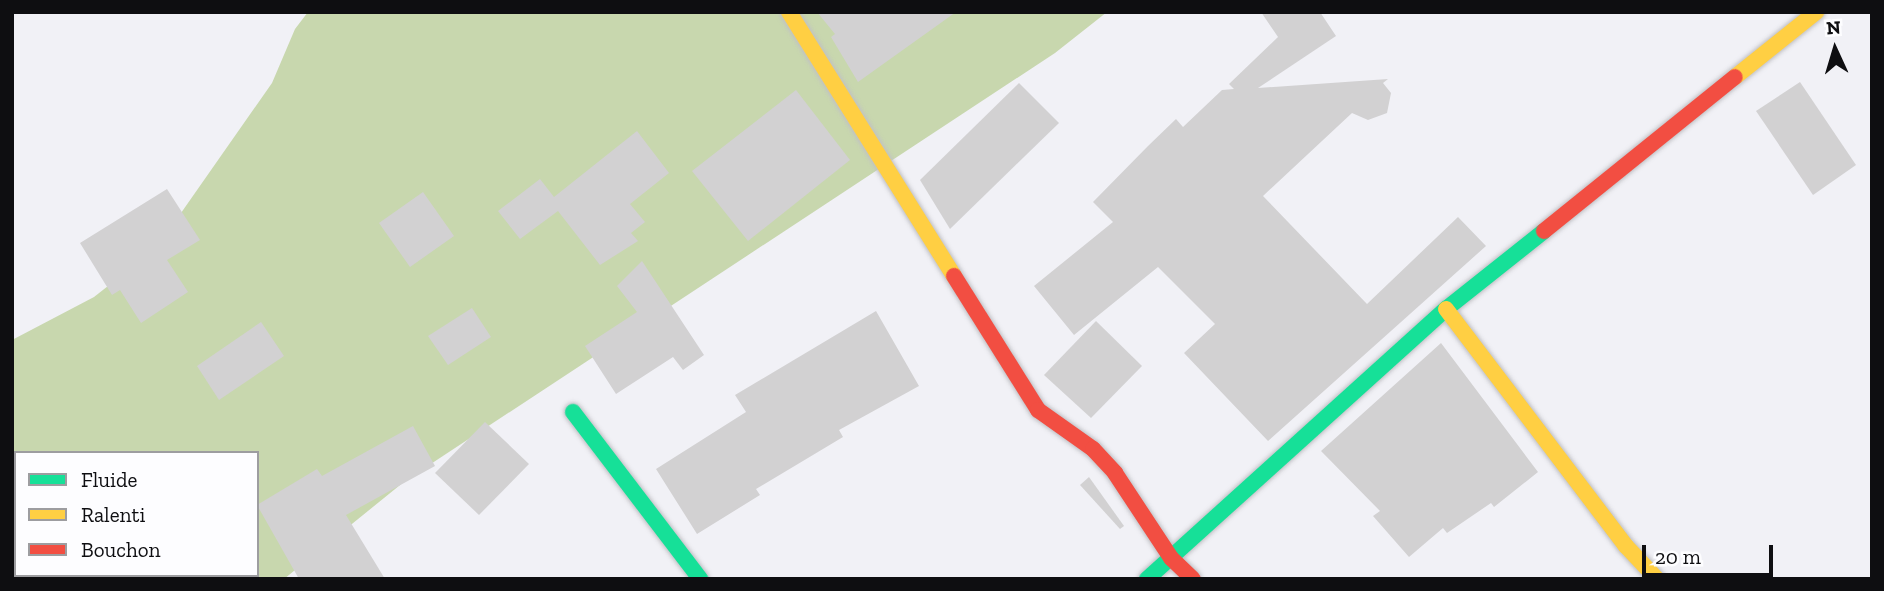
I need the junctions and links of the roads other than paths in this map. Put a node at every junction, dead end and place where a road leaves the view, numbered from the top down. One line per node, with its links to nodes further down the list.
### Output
1 (789, 12): 5 (street)
2 (1816, 12): 3 (street)
3 (1446, 309): 5 (street); 9 (street)
4 (573, 412): 6 (street)
5 (1171, 558): 7 (street); 8 (street)
6 (700, 579)
7 (1146, 579)
8 (1194, 579)
9 (1657, 579)

